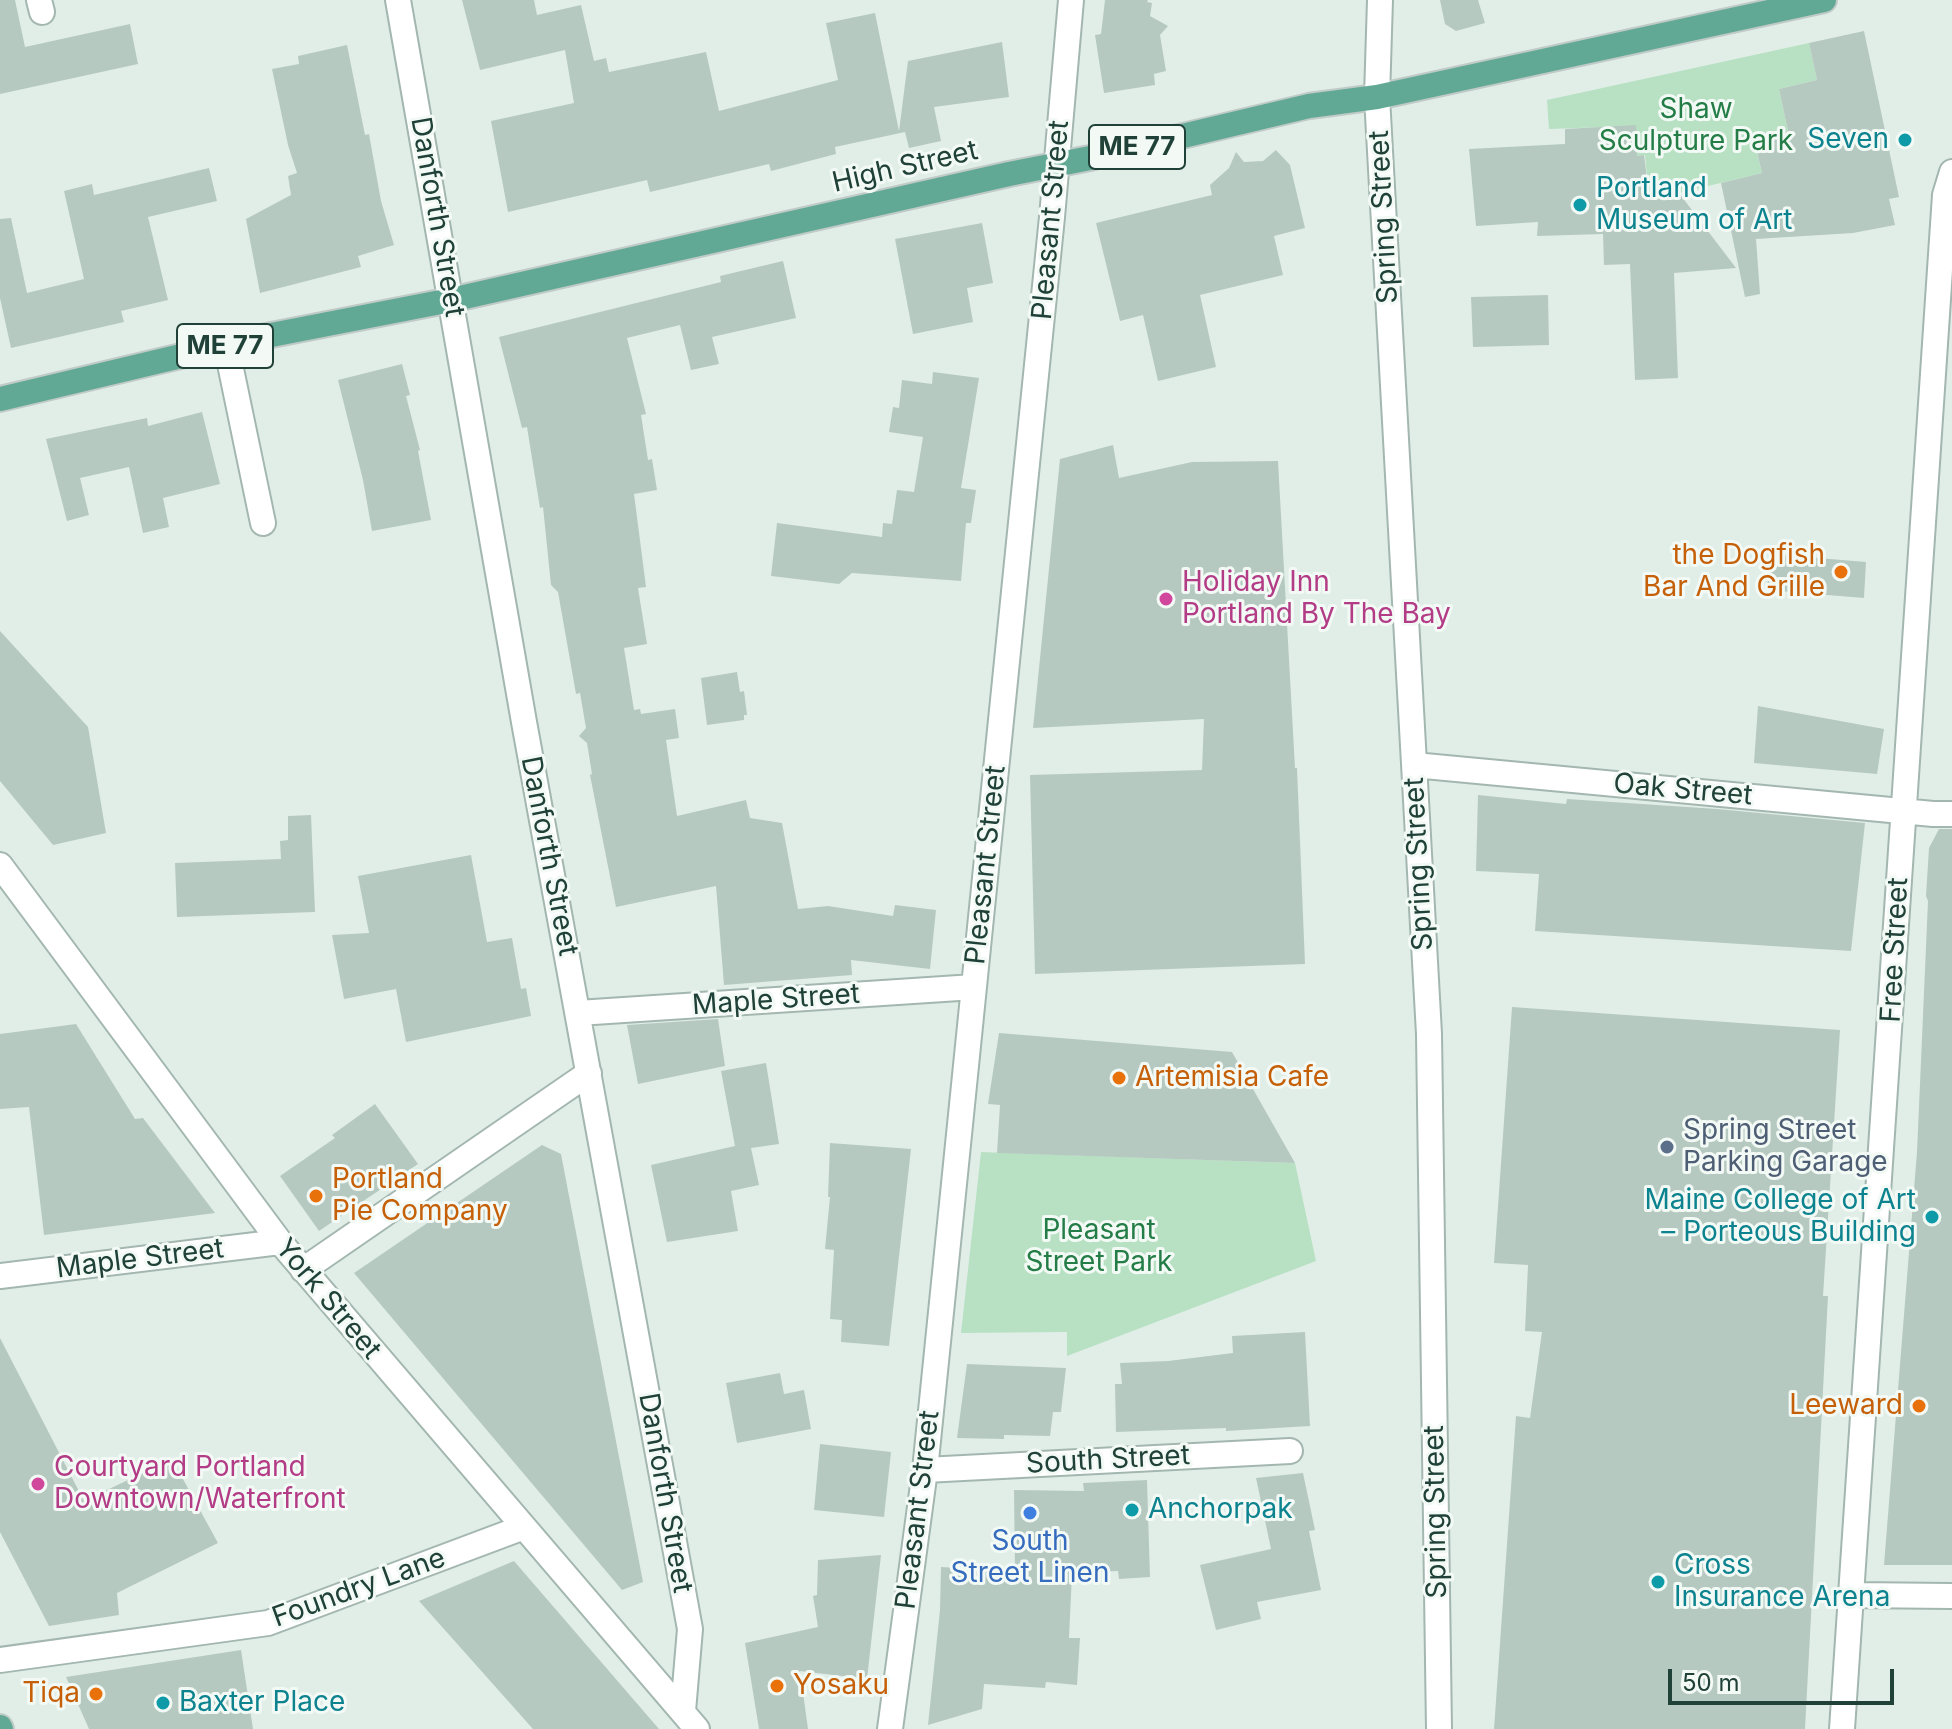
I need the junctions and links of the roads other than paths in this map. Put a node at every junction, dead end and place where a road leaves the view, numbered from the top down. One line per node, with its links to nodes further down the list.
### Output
1 (398, 0): 8 (street, Danforth Street)
2 (1071, 0): 6 (street, Pleasant Street)
3 (1380, 0): 5 (street, Spring Street)
4 (1824, 0): 5 (main road, High Street / ME 77)
5 (1377, 97): 6 (main road, High Street / ME 77); 12 (street, Spring Street)
6 (1057, 164): 8 (main road, High Street / ME 77); 16 (street, Pleasant Street)
7 (1952, 172): 13 (street, Free Street)
8 (451, 300): 9 (main road, High Street / ME 77); 17 (street, Danforth Street)
9 (226, 345): 10 (main road, High Street / ME 77); 11 (street)
10 (0, 399)
11 (263, 523)
12 (1414, 765): 13 (street, Oak Street); 30 (street, Spring Street)
13 (1903, 810): 14 (street, Oak Street); 25 (street, Free Street)
14 (1952, 814)
15 (0, 865): 19 (street, York Street)
16 (974, 987): 17 (street, Maple Street); 23 (street, Pleasant Street)
17 (578, 1013): 18 (street, Danforth Street)
18 (589, 1073): 20 (street); 28 (street, Danforth Street)
19 (280, 1242): 20 (street, York Street); 21 (street, Maple Street)
20 (303, 1270): 24 (street, York Street)
21 (0, 1276)
22 (1290, 1451): 23 (street, South Street)
23 (925, 1470): 29 (street, Pleasant Street)
24 (524, 1527): 27 (street, Foundry Lane); 28 (street, York Street)
25 (1852, 1595): 26 (street); 31 (street, Free Street)
26 (1952, 1596)
27 (0, 1660)
28 (690, 1720)
29 (890, 1729)
30 (1439, 1729)
31 (1842, 1729)

